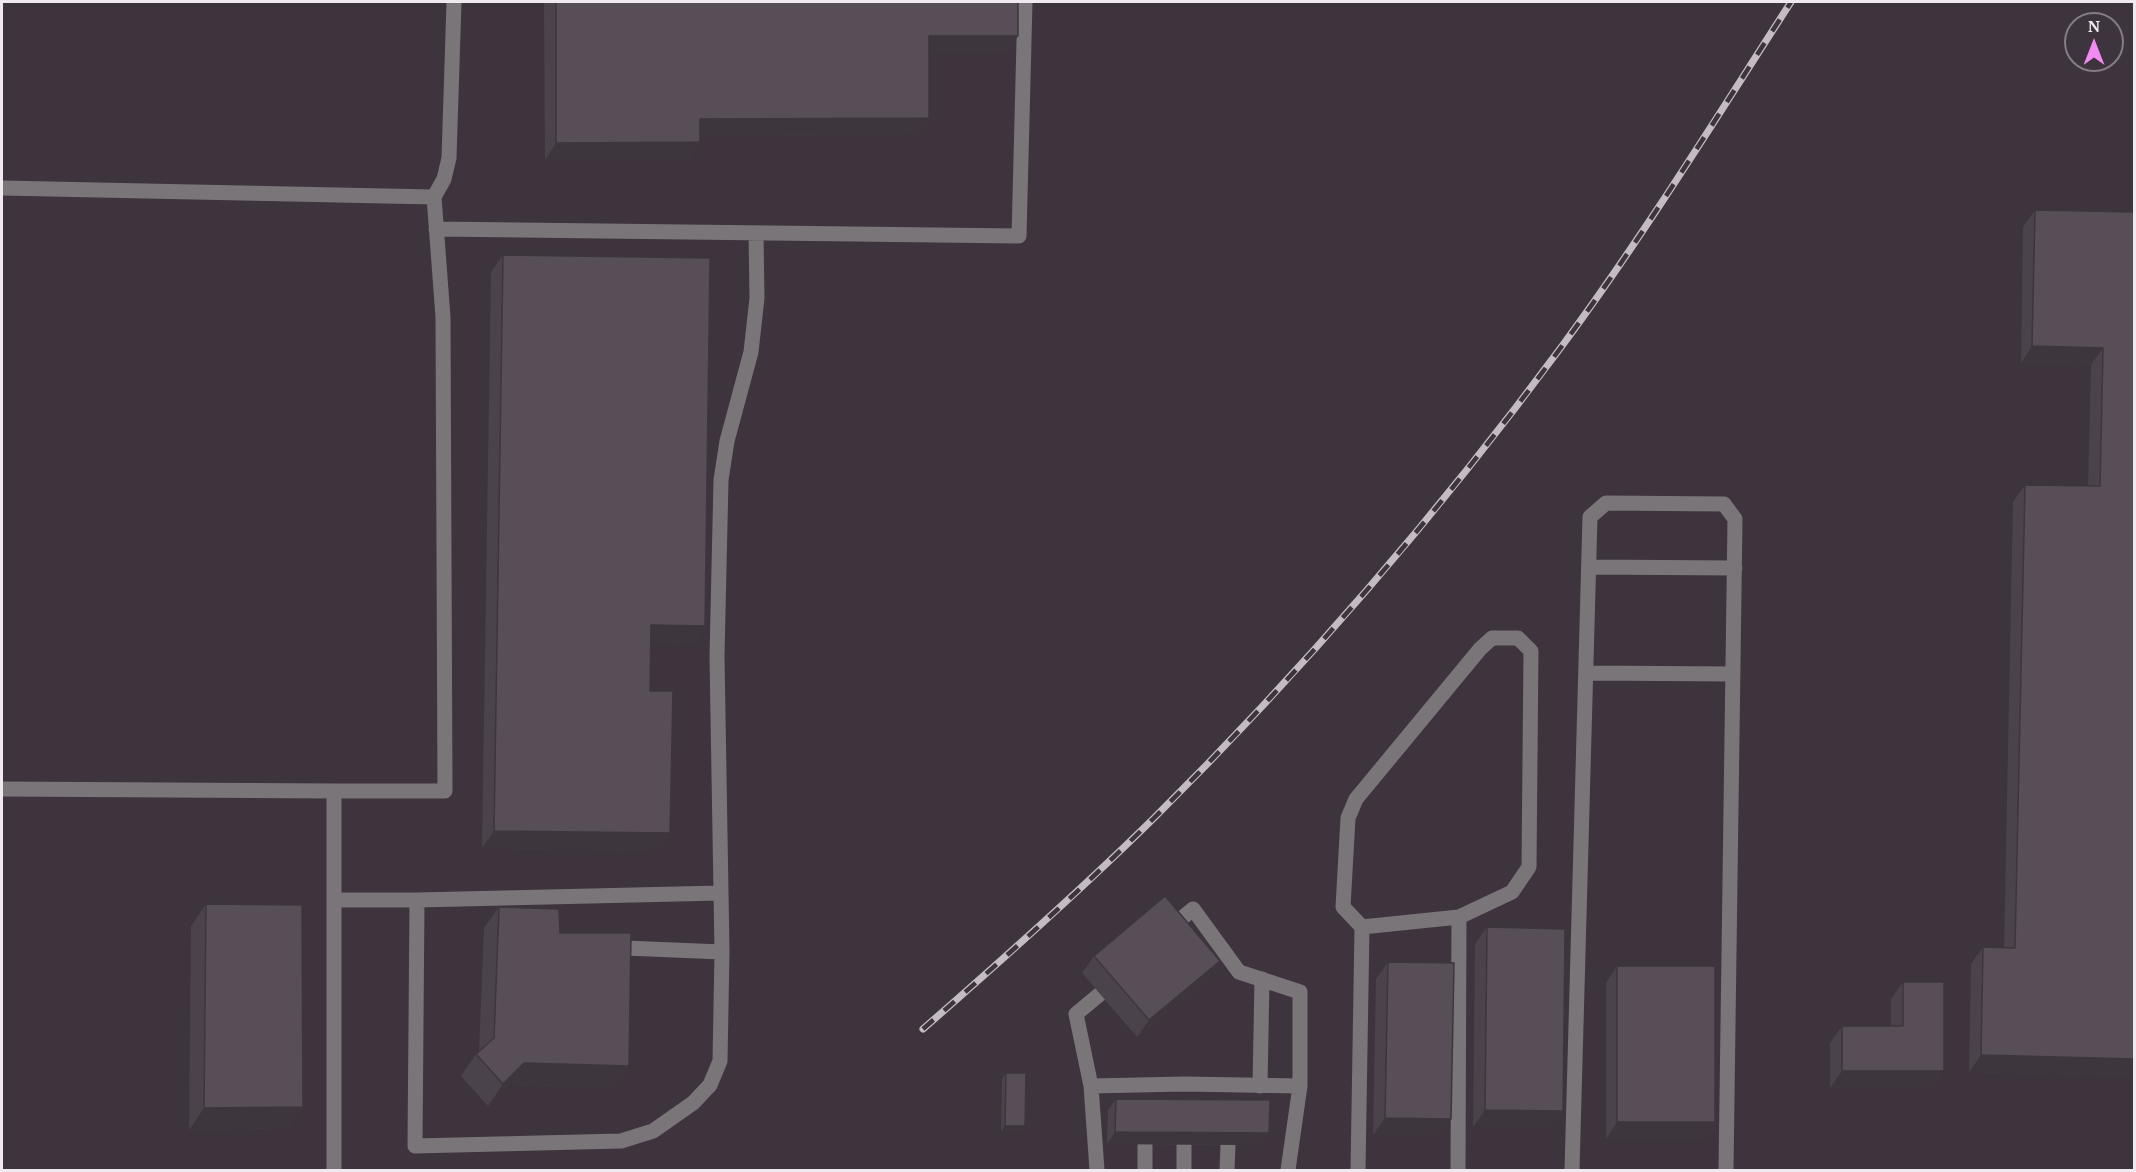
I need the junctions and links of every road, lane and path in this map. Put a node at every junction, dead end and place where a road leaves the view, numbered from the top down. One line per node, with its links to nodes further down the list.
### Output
1 (454, 2): 4 (lane)
2 (1025, 2): 6 (lane)
3 (2, 188): 4 (lane)
4 (434, 197): 5 (lane)
5 (436, 229): 6 (lane); 12 (lane)
6 (756, 233): 13 (lane)
7 (1589, 567): 8 (lane); 8 (lane); 9 (lane)
8 (1735, 568): 10 (lane)
9 (1586, 673): 10 (lane); 43 (lane)
10 (1733, 674): 44 (lane)
11 (2, 789): 12 (lane)
12 (334, 791): 14 (lane)
13 (721, 893): 15 (lane); 20 (lane)
14 (334, 900): 15 (lane); 35 (lane)
15 (417, 900): 20 (lane)
16 (1459, 917): 17 (lane); 17 (lane); 42 (lane)
17 (1362, 927): 41 (lane)
18 (1167, 930): 21 (lane)
19 (625, 948): 20 (lane)
20 (722, 952)
21 (1262, 980): 27 (lane); 28 (lane)
22 (1100, 994): 26 (lane)
23 (1185, 1084): 24 (lane); 25 (lane); 30 (lane)
24 (1144, 1085): 26 (lane); 29 (lane)
25 (1227, 1085): 27 (lane); 31 (lane)
26 (1091, 1086): 36 (lane)
27 (1260, 1086): 28 (lane)
28 (1300, 1086): 40 (lane)
29 (1145, 1102)
30 (1184, 1102)
31 (1227, 1103)
32 (1145, 1145): 37 (lane)
33 (1184, 1145): 38 (lane)
34 (1228, 1145): 39 (lane)
35 (334, 1170)
36 (1097, 1170)
37 (1145, 1170)
38 (1184, 1170)
39 (1227, 1170)
40 (1288, 1170)
41 (1358, 1170)
42 (1458, 1170)
43 (1572, 1170)
44 (1726, 1170)

